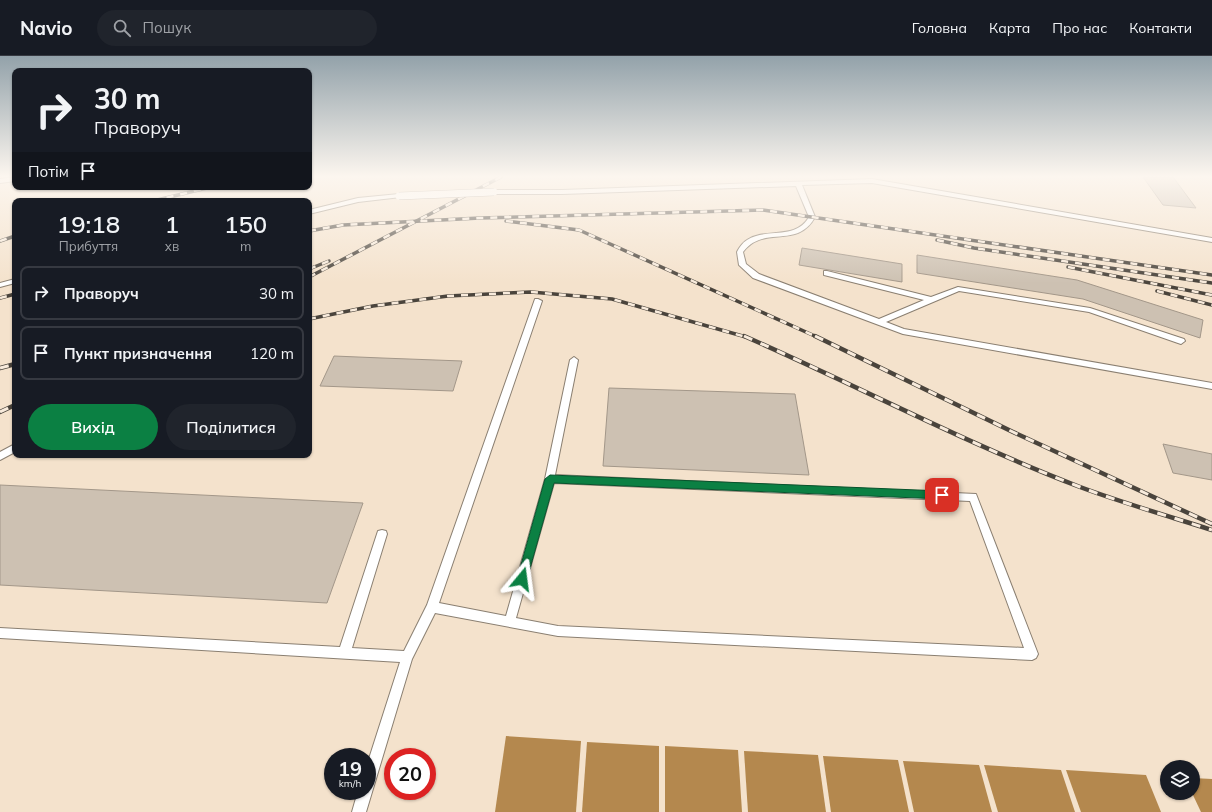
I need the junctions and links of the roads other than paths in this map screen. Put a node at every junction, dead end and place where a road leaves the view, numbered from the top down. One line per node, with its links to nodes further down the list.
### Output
1 (810, 212): 9 (lane)
2 (1052, 212): 3 (lane)
3 (1212, 240)
4 (827, 273): 7 (lane)
5 (12, 282): 6 (lane)
6 (0, 285)
7 (932, 300): 9 (lane); 10 (lane)
8 (538, 301): 17 (lane)
9 (878, 322): 12 (lane)
10 (1182, 341)
11 (574, 360): 15 (lane)
12 (1212, 386)
13 (12, 450): 14 (lane)
14 (0, 456)
15 (550, 479): 18 (lane); 18 (lane)
16 (382, 534): 20 (lane)
17 (432, 607): 18 (lane); 21 (lane)
18 (510, 621)
19 (0, 633): 20 (lane)
20 (344, 654): 21 (lane)
21 (407, 657): 22 (lane)
22 (376, 757)
23 (363, 800): 24 (lane)
24 (359, 812)

